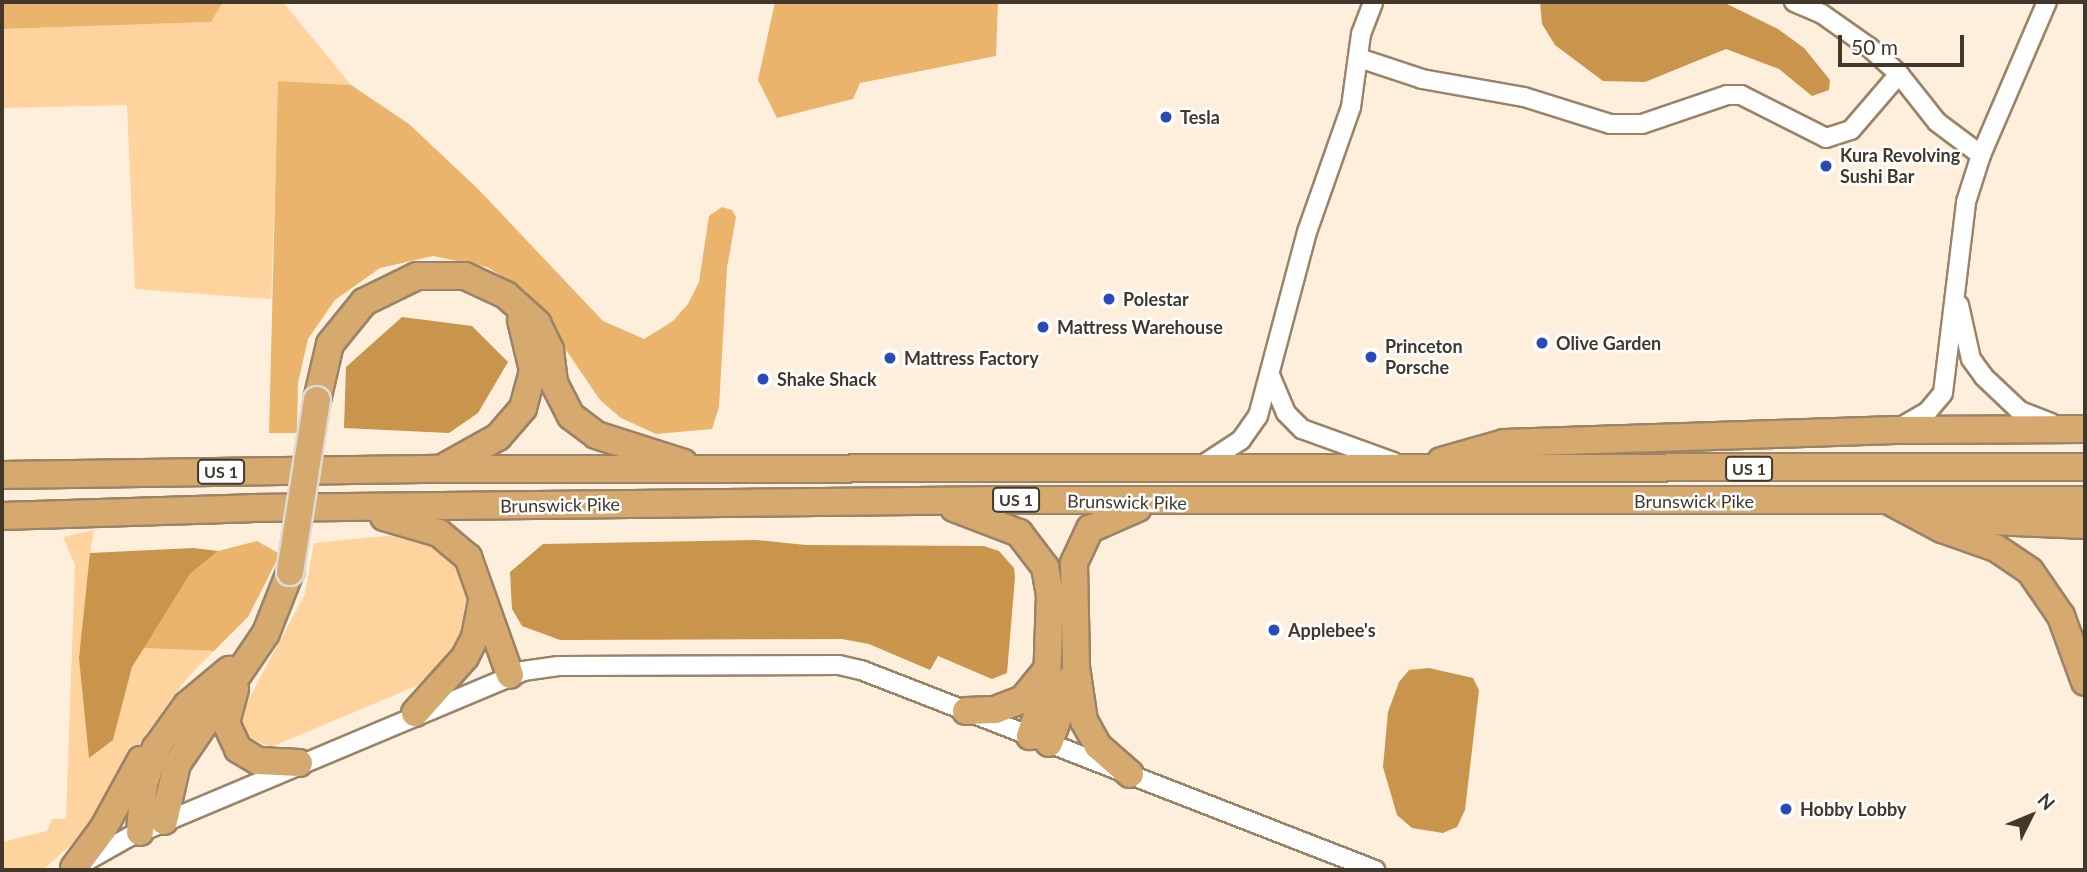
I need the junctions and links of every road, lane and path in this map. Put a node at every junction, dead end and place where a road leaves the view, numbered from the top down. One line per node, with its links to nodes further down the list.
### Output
1 (1373, 2): 4 (street)
2 (1794, 2): 5 (street)
3 (2047, 2): 6 (street)
4 (1359, 58): 5 (street); 9 (street)
5 (1899, 74): 6 (street)
6 (1981, 155): 8 (street)
7 (492, 287): 13 (highway); 15 (highway); 26 (highway, bridge)
8 (1956, 288): 10 (street); 11 (street)
9 (1270, 375): 14 (street); 16 (street)
10 (2084, 429): 11 (highway)
11 (1896, 430): 14 (highway)
12 (2085, 467): 14 (highway, Brunswick Pike / US 1)
13 (441, 469): 15 (highway, Brunswick Pike / US 1); 17 (highway, Brunswick Pike / US 1)
14 (1413, 469): 16 (highway, Brunswick Pike / US 1)
15 (702, 470): 16 (highway, Brunswick Pike / US 1)
16 (1195, 470)
17 (2, 475)
18 (2085, 500): 20 (highway, Brunswick Pike / US 1)
19 (933, 501): 21 (highway, Brunswick Pike / US 1); 22 (highway, Brunswick Pike / US 1); 27 (highway)
20 (1889, 501): 21 (highway, Brunswick Pike / US 1); 24 (highway); 30 (highway)
21 (1166, 502): 28 (highway)
22 (336, 507): 23 (highway, Brunswick Pike / US 1); 25 (highway)
23 (2, 516)
24 (2085, 525)
25 (481, 600): 29 (highway); 32 (highway)
26 (246, 661): 33 (highway); 35 (highway); 37 (highway)
27 (1049, 666): 31 (highway); 34 (highway)
28 (1076, 667): 34 (highway); 36 (highway)
29 (510, 675): 31 (street); 32 (street)
30 (2085, 682)
31 (966, 711): 34 (street)
32 (415, 713): 35 (street)
33 (168, 726): 37 (highway); 38 (highway)
34 (1040, 740): 36 (street)
35 (299, 763): 37 (street)
36 (1130, 774): 39 (street)
37 (152, 827): 38 (street)
38 (73, 869)
39 (1375, 870)

